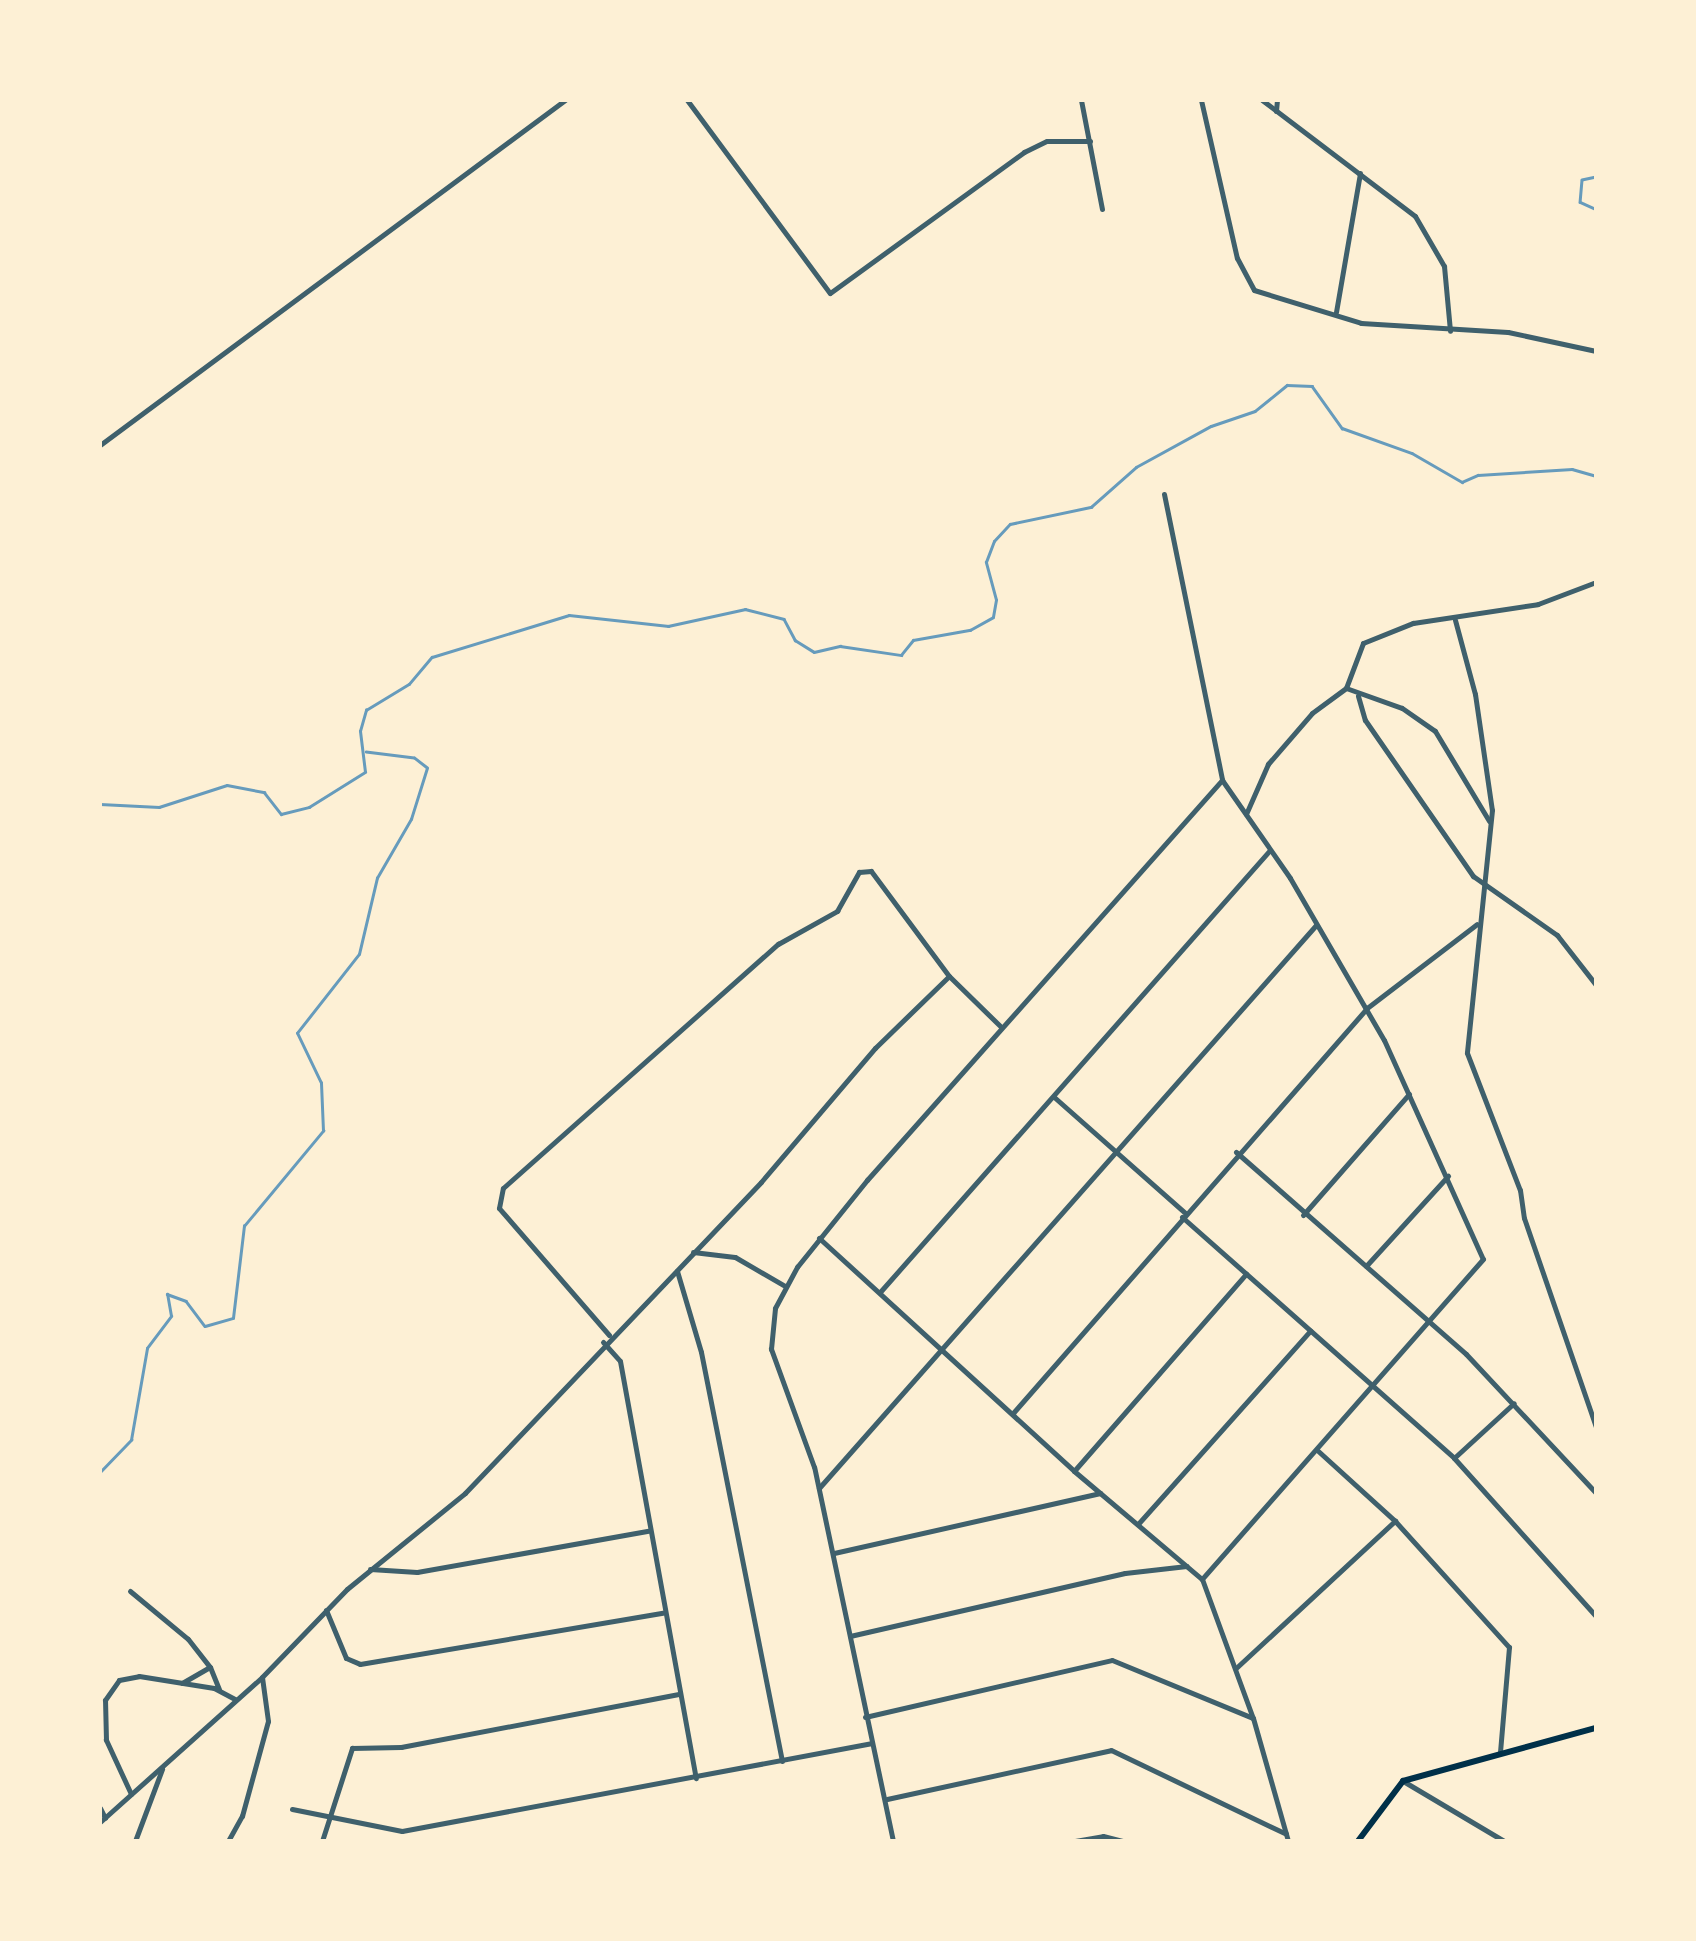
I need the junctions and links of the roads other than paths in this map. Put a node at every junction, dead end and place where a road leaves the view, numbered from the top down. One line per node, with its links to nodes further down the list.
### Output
1 (565, 100): 14 (street)
2 (687, 100): 8 (street)
3 (1081, 100): 8 (street)
4 (1201, 100): 11 (street)
5 (1262, 100): 7 (street)
6 (1277, 100): 7 (street)
7 (1276, 110): 9 (street)
8 (1090, 142): 10 (street)
9 (1360, 172): 11 (street); 12 (street)
10 (1102, 209)
11 (1335, 314): 12 (street)
12 (1450, 331): 13 (street)
13 (1596, 352)
14 (100, 445)
15 (1164, 494): 20 (street)
16 (1596, 582): 17 (street)
17 (1455, 620): 18 (street); 22 (street)
18 (1346, 688): 19 (street); 21 (street)
19 (1358, 696): 22 (street); 24 (street)
20 (1222, 780): 21 (street); 30 (street)
21 (1246, 814): 23 (street)
22 (1491, 823): 24 (street)
23 (1270, 850): 26 (street); 32 (street)
24 (1486, 886): 25 (street); 28 (street)
25 (1480, 922): 29 (street); 53 (street)
26 (1316, 925): 29 (street); 34 (street)
27 (949, 976): 30 (street); 39 (street); 47 (street)
28 (1596, 986)
29 (1367, 1008): 31 (street); 33 (street)
30 (1002, 1027): 38 (street)
31 (1410, 1094): 35 (street); 36 (street)
32 (1054, 1097): 34 (street); 44 (street)
33 (1236, 1152): 36 (street); 37 (street)
34 (1116, 1153): 37 (street); 49 (street)
35 (1448, 1176): 40 (street); 45 (street)
36 (1303, 1214): 40 (street)
37 (1183, 1215): 42 (street); 52 (street)
38 (820, 1238): 43 (street); 44 (street)
39 (693, 1252): 41 (street); 43 (street)
40 (1366, 1266): 45 (street)
41 (677, 1269): 47 (street); 84 (street)
42 (1246, 1274): 46 (street); 56 (street)
43 (785, 1286): 57 (street)
44 (880, 1292): 49 (street)
45 (1430, 1322): 50 (street); 51 (street)
46 (1310, 1331): 50 (street); 61 (street)
47 (609, 1335): 48 (street)
48 (602, 1342): 62 (street); 65 (street)
49 (942, 1346): 52 (street); 57 (street)
50 (1374, 1385): 54 (street); 55 (street)
51 (1514, 1403): 55 (street); 59 (street)
52 (1013, 1413): 56 (street)
53 (1596, 1427)
54 (1318, 1450): 60 (street); 66 (street)
55 (1454, 1458): 70 (street)
56 (1074, 1471): 58 (street)
57 (819, 1488): 63 (street)
58 (1100, 1493): 61 (street); 63 (street)
59 (1596, 1493)
60 (1395, 1520): 73 (street); 83 (street)
61 (1138, 1524): 64 (street)
62 (648, 1532): 65 (street); 69 (street)
63 (834, 1553): 71 (street)
64 (1187, 1566): 66 (street); 71 (street)
65 (370, 1569): 68 (street)
66 (1202, 1579): 73 (street)
67 (130, 1591): 72 (street)
68 (326, 1610): 69 (street); 74 (street)
69 (663, 1613): 77 (street)
70 (1596, 1616)
71 (850, 1636): 79 (street)
72 (210, 1666): 75 (street); 76 (street)
73 (1236, 1668): 80 (street)
74 (262, 1677): 78 (street); 97 (street)
75 (182, 1683): 76 (street); 88 (street)
76 (218, 1689): 78 (street)
77 (680, 1694): 86 (street); 93 (street)
78 (235, 1699): 85 (street)
79 (866, 1717): 80 (street); 82 (street)
80 (1253, 1718): 95 (street)
81 (1596, 1728): 83 (main road)
82 (870, 1743): 84 (street); 89 (street)
83 (1500, 1756): 87 (main road)
84 (782, 1761): 86 (street)
85 (163, 1766): 88 (street); 96 (street)
86 (696, 1778): 94 (street)
87 (1403, 1781): 103 (main road); 104 (street)
88 (131, 1794): 92 (street)
89 (887, 1799): 95 (street); 100 (street)
90 (100, 1808): 92 (street)
91 (292, 1809): 93 (street)
92 (102, 1820)
93 (329, 1820): 94 (street); 98 (street)
94 (402, 1832): 99 (street)
95 (1287, 1837)
96 (135, 1841)
97 (228, 1841)
98 (322, 1841)
99 (400, 1841)
100 (893, 1841)
101 (1075, 1841): 102 (street)
102 (1123, 1841)
103 (1358, 1841)
104 (1504, 1841)

